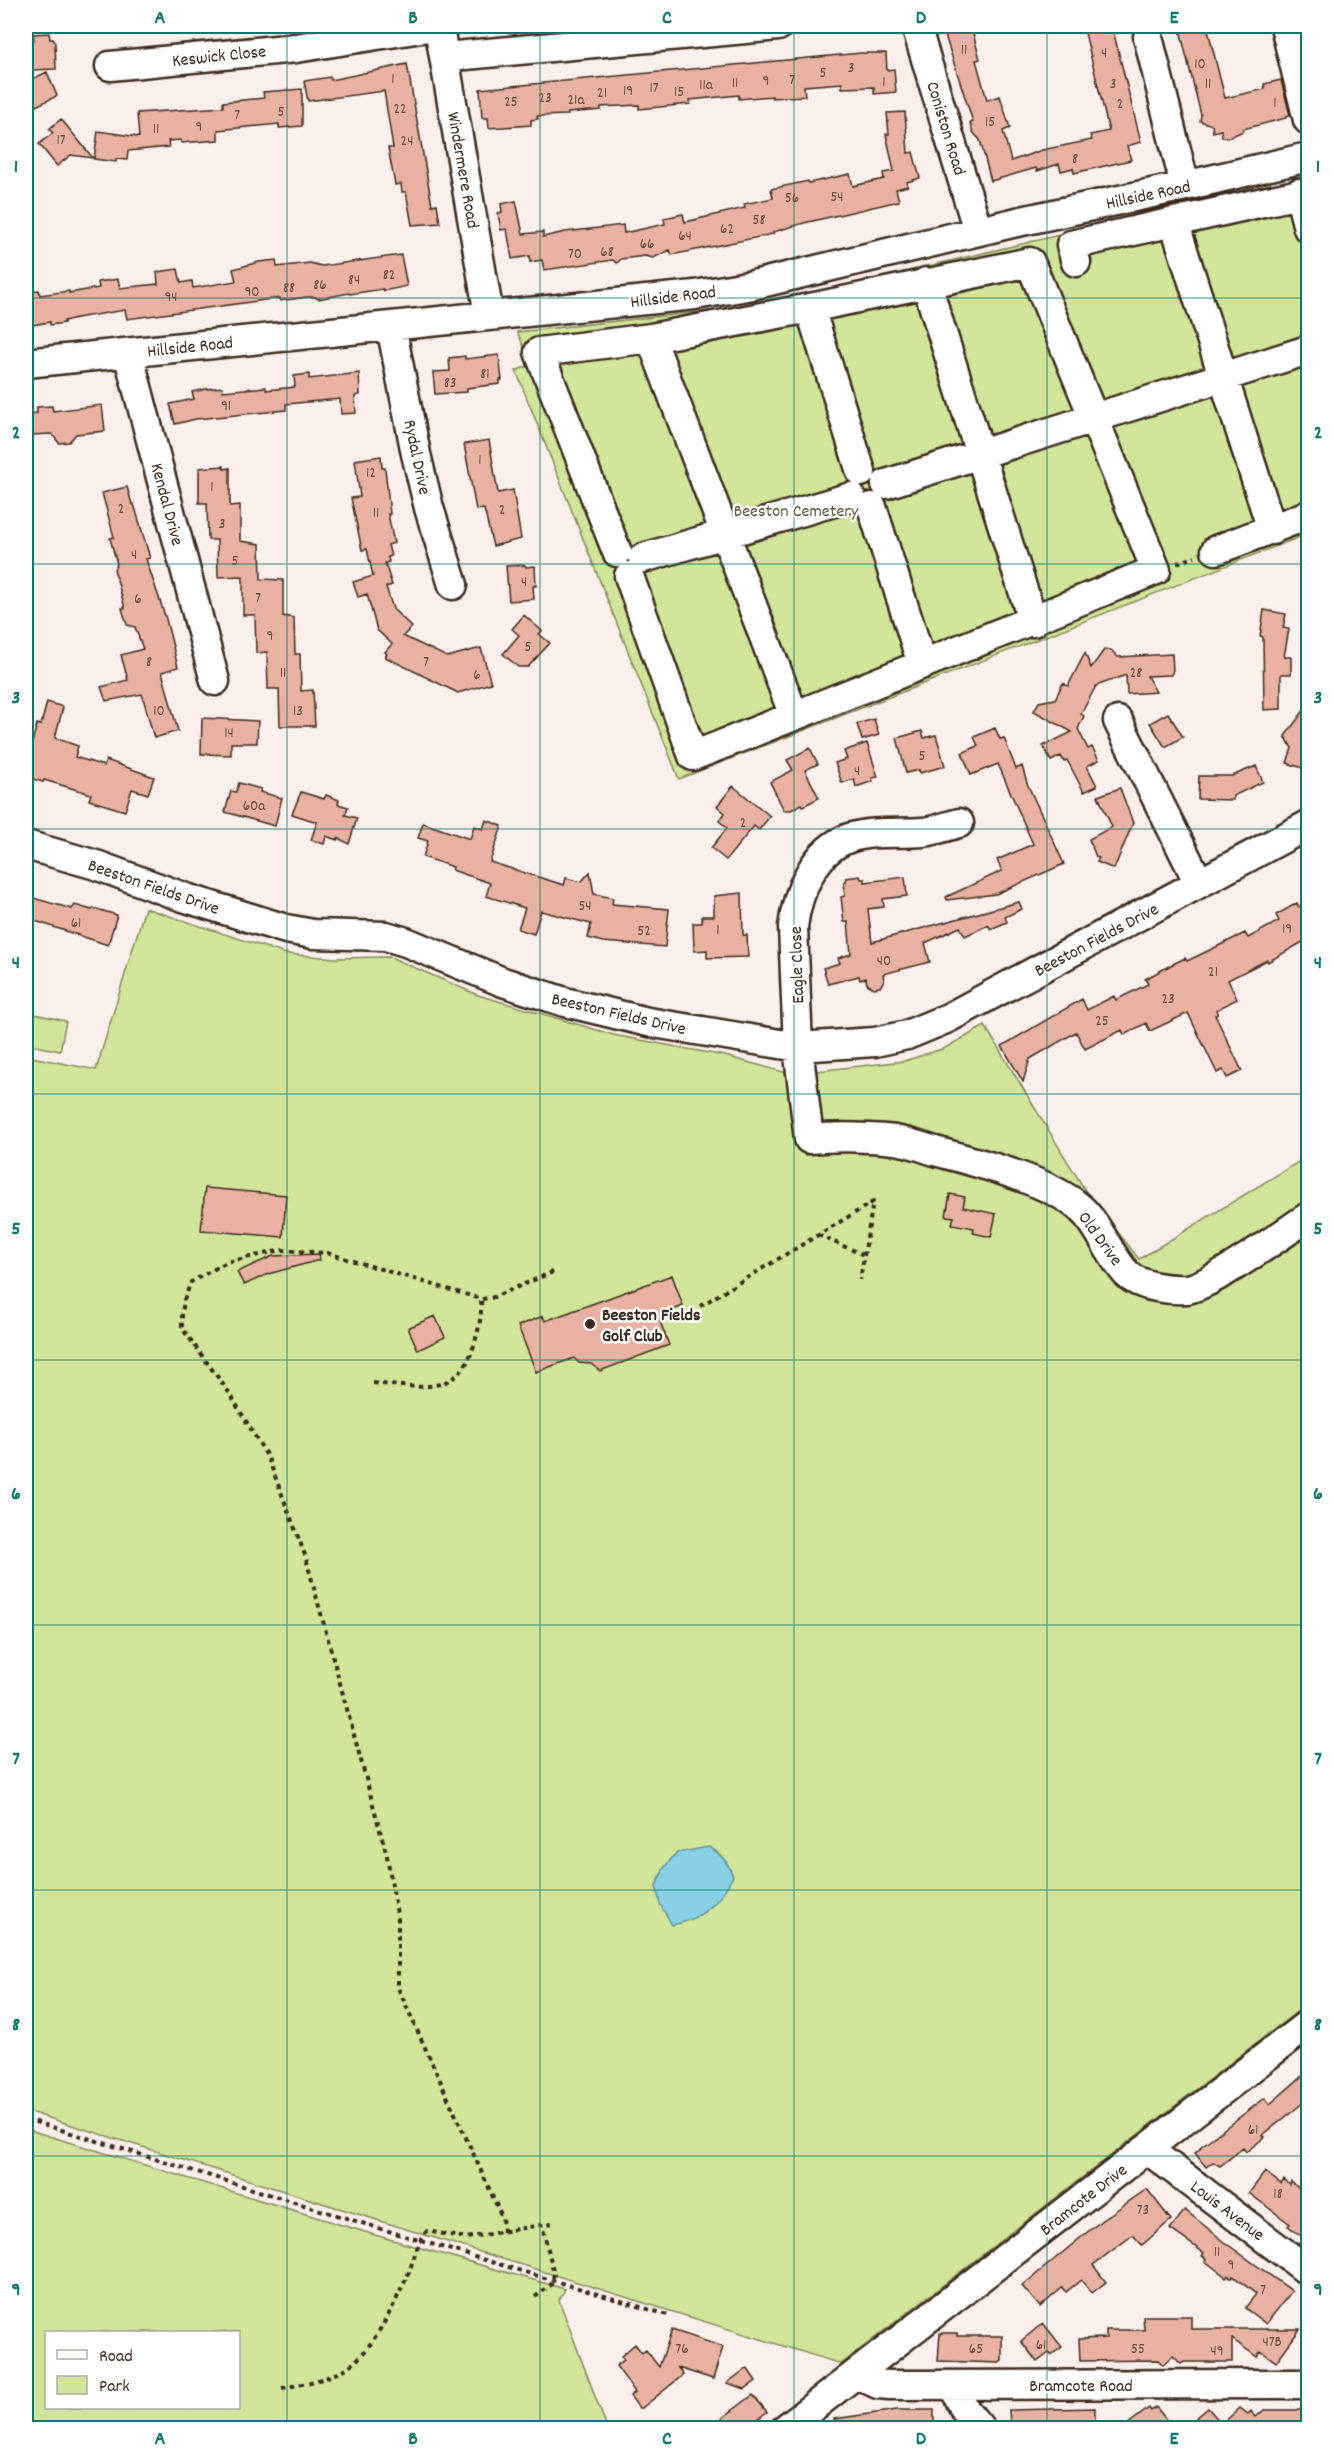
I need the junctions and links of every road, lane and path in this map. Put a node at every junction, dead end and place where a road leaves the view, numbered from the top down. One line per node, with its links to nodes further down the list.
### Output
1 (436, 26): 6 (street, Windermere Road); 7 (street, Keswick Close)
2 (778, 26): 6 (street)
3 (916, 26): 15 (street, Coniston Road)
4 (1280, 31): 8 (street)
5 (1148, 37): 10 (street)
6 (445, 57): 20 (street, Windermere Road)
7 (110, 66)
8 (1308, 120)
9 (1308, 157): 10 (street, Hillside Road)
10 (1185, 186): 12 (street, Hillside Road)
11 (1304, 192): 13 (street); 14 (street)
12 (1017, 222): 15 (street, Hillside Road); 16 (street)
13 (1174, 222): 17 (street); 26 (street)
14 (1308, 228)
15 (978, 231): 20 (street, Hillside Road)
16 (1030, 262): 18 (street); 27 (street)
17 (1076, 262)
18 (926, 282): 19 (street); 28 (street)
19 (810, 308): 22 (street); 29 (street)
20 (489, 315): 21 (street, Hillside Road)
21 (391, 326): 24 (street, Hillside Road); 36 (street, Rydal Drive)
22 (651, 338): 32 (street); 34 (street)
23 (1308, 350): 26 (street)
24 (128, 352): 25 (street, Hillside Road); 38 (street, Kendal Drive)
25 (26, 363)
26 (1224, 377): 27 (street); 31 (street)
27 (1094, 418): 28 (street); 35 (street)
28 (980, 455): 29 (street); 37 (street)
29 (867, 490): 32 (street); 39 (street)
30 (1308, 515): 31 (street)
31 (1272, 530): 33 (street)
32 (725, 534): 34 (street); 40 (street)
33 (1216, 550): 35 (path)
34 (630, 562): 40 (street)
35 (1156, 570): 37 (street)
36 (453, 585)
37 (1033, 621): 39 (street)
38 (219, 662)
39 (922, 664): 40 (street)
40 (794, 716)
41 (1118, 721): 45 (street)
42 (959, 823): 46 (street, Eagle Close)
43 (1308, 825): 45 (street, Beeston Fields Drive)
44 (26, 845): 46 (street, Beeston Fields Drive)
45 (1198, 883): 46 (street, Beeston Fields Drive)
46 (798, 1047): 47 (street, Eagle Close)
47 (809, 1139): 48 (street, Old Drive)
48 (1308, 1217)
49 (818, 1234): 50 (path); 50 (path); 54 (path)
50 (864, 1255): 52 (path)
51 (555, 1271): 53 (path)
52 (860, 1280)
53 (481, 1299): 55 (path); 61 (path)
54 (700, 1306)
55 (373, 1383)
56 (1308, 2024): 58 (street, Bramcote Drive)
57 (26, 2119): 62 (path)
58 (1147, 2149): 63 (street, Louis Avenue); 67 (street, Bramcote Drive)
59 (552, 2223): 60 (path)
60 (542, 2225): 61 (path); 64 (path)
61 (503, 2232): 62 (path)
62 (421, 2241): 64 (path); 70 (path)
63 (1308, 2271)
64 (552, 2280): 65 (path); 66 (path)
65 (535, 2297)
66 (671, 2316)
67 (857, 2374): 69 (street, Bramcote Road); 71 (street, Bramcote Drive)
68 (1308, 2384): 69 (street, Bramcote Road)
69 (953, 2385): 72 (street)
70 (282, 2388)
71 (786, 2428)
72 (980, 2428)

